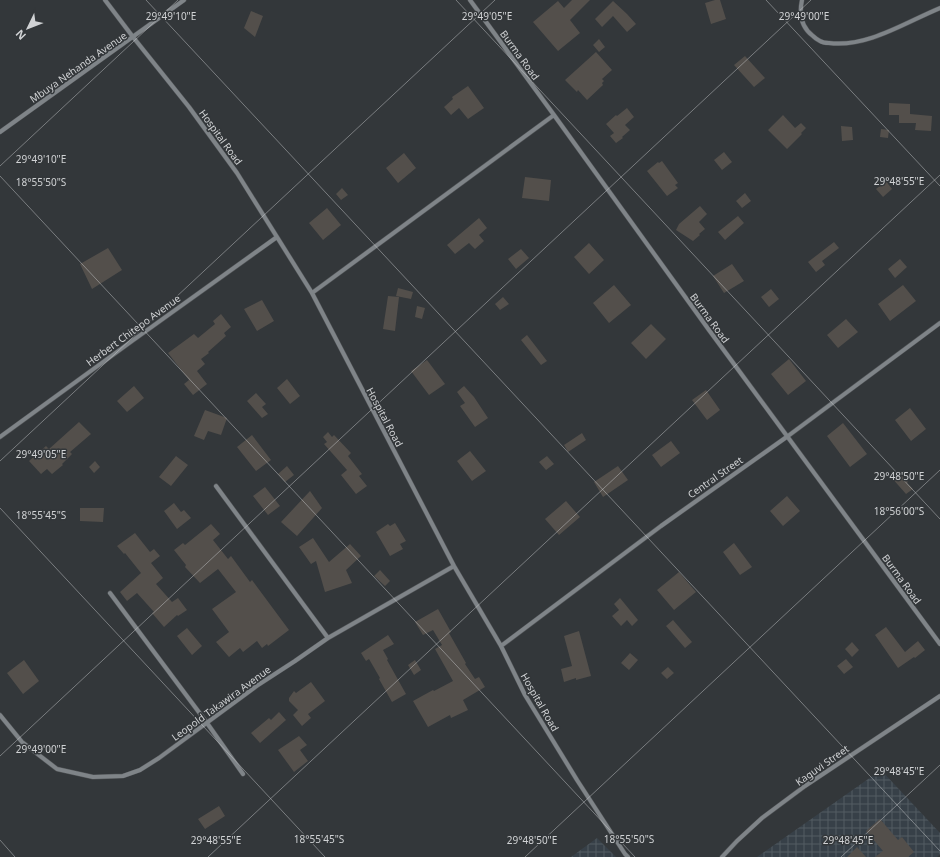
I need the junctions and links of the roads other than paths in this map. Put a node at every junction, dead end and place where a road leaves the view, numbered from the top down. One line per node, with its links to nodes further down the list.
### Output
1 (105, 0): 6 (street, Hospital Road)
2 (184, 0): 6 (street, Mbuya Nehanda Avenue)
3 (470, 0): 7 (street, Burma Road)
4 (802, 0): 5 (street)
5 (940, 8)
6 (133, 37): 8 (street, Mbuya Nehanda Avenue); 9 (street, Hospital Road)
7 (554, 115): 10 (street); 12 (street, Burma Road)
8 (0, 132)
9 (277, 237): 10 (street, Hospital Road); 13 (street, Herbert Chitepo Avenue)
10 (312, 294): 15 (street, Hospital Road)
11 (940, 323): 12 (street, Central Street)
12 (788, 436): 18 (street, Burma Road); 19 (street, Central Street)
13 (0, 437)
14 (216, 486): 17 (street)
15 (454, 566): 17 (street, Leopold Takawira Avenue); 19 (street, Hospital Road)
16 (110, 593): 22 (street)
17 (328, 638): 22 (street, Leopold Takawira Avenue)
18 (940, 644)
19 (501, 646): 24 (street, Hospital Road)
20 (940, 696): 25 (street, Kaguvi Street)
21 (0, 715): 22 (street, Leopold Takawira Avenue)
22 (207, 722): 23 (street)
23 (243, 774)
24 (628, 857)
25 (722, 857)

